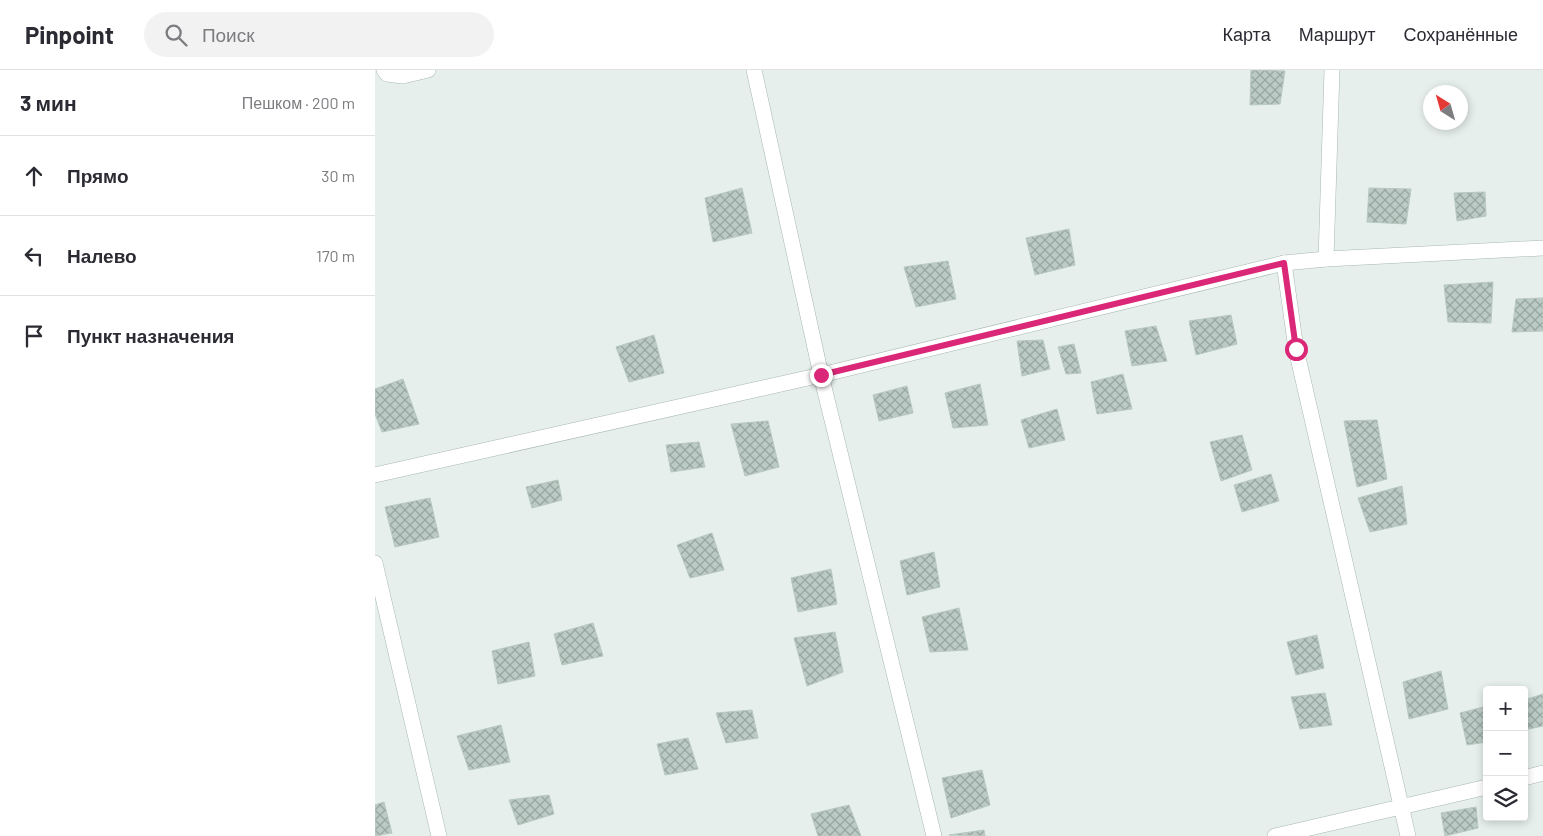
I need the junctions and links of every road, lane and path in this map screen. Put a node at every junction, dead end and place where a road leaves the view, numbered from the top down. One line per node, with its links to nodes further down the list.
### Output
1 (384, 70): 2 (street)
2 (428, 70)
3 (754, 70): 8 (street)
4 (1332, 70): 6 (street)
5 (1543, 248): 6 (street)
6 (1326, 259): 7 (street)
7 (1284, 263): 8 (street); 14 (street)
8 (821, 375): 9 (street); 16 (street)
9 (375, 475)
10 (375, 563): 15 (street)
11 (1543, 773): 12 (street)
12 (1528, 777)
13 (1483, 788): 14 (street)
14 (1401, 808): 17 (street); 18 (street)
15 (439, 836)
16 (934, 836)
17 (1275, 836)
18 (1408, 836)

